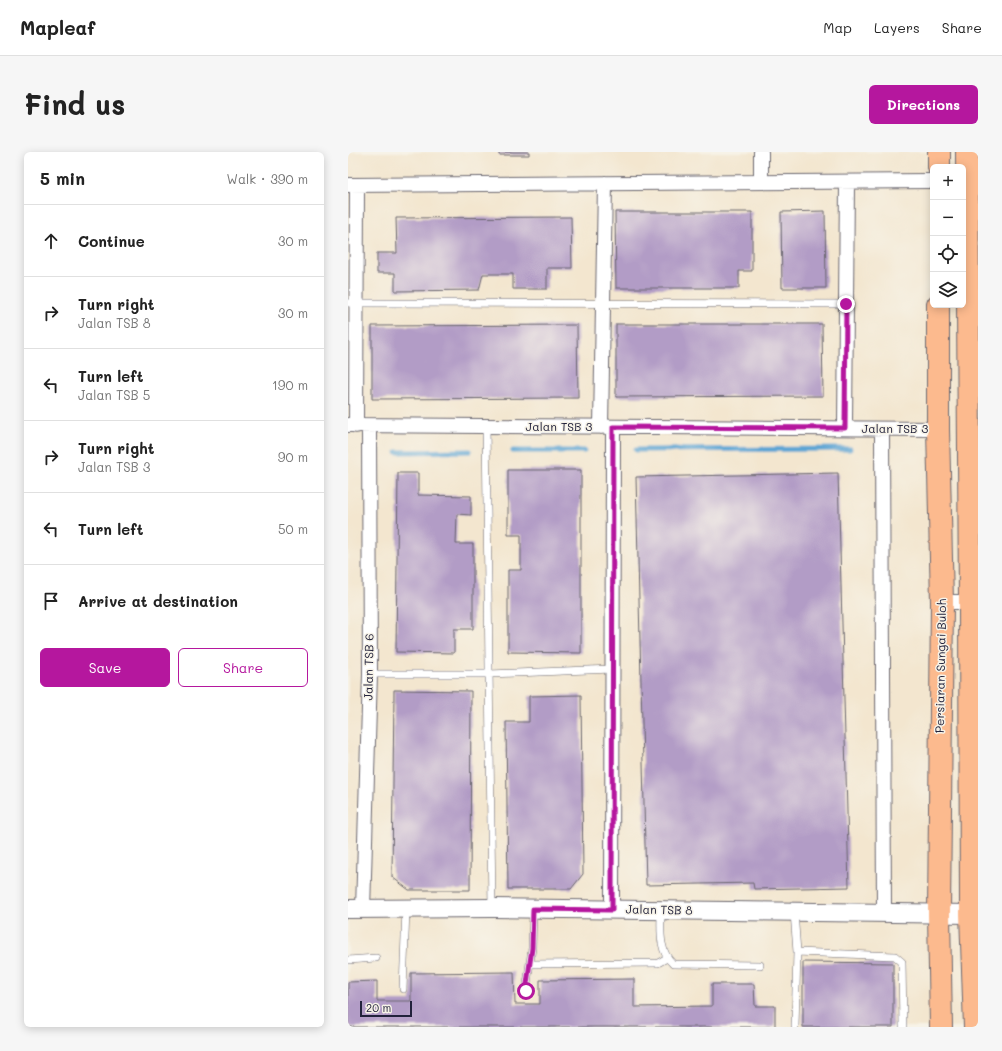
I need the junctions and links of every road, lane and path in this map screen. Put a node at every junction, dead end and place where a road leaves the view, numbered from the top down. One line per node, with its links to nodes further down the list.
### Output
1 (761, 152): 7 (street)
2 (939, 152): 4 (main road)
3 (967, 152): 5 (main road)
4 (939, 164)
5 (969, 179): 22 (main road)
6 (930, 181): 8 (street)
7 (761, 182): 8 (street); 9 (street)
8 (847, 182): 13 (street)
9 (605, 183): 10 (street); 12 (street)
10 (352, 185): 11 (street, Jalan TSB 6)
11 (352, 303): 12 (lane); 15 (street, Jalan TSB 6)
12 (603, 303): 13 (lane); 17 (street)
13 (846, 304): 18 (street)
14 (938, 308): 20 (main road, Persiaran Sungai Buloh)
15 (358, 426): 16 (street, Jalan TSB 3); 24 (street, Jalan TSB 6)
16 (486, 426): 17 (street, Jalan TSB 3); 25 (lane)
17 (607, 427): 18 (street, Jalan TSB 3); 23 (street)
18 (845, 428): 19 (street, Jalan TSB 3)
19 (882, 429): 20 (street, Jalan TSB 3); 34 (street)
20 (938, 429): 21 (main road, Persiaran Sungai Buloh)
21 (942, 602): 22 (street); 35 (main road, Persiaran Sungai Buloh)
22 (974, 602): 26 (main road)
23 (612, 669): 25 (lane); 31 (street)
24 (370, 674): 25 (lane); 29 (street, Jalan TSB 6)
25 (489, 674): 28 (lane)
26 (974, 763): 36 (main road)
27 (406, 908): 28 (street, Jalan TSB 8); 29 (street, Jalan TSB 8); 43 (lane)
28 (492, 908): 30 (street, Jalan TSB 8)
29 (356, 909)
30 (533, 909): 31 (street, Jalan TSB 8); 41 (lane)
31 (612, 910): 32 (street, Jalan TSB 8)
32 (661, 910): 33 (street, Jalan TSB 8); 39 (lane)
33 (794, 912): 34 (street, Jalan TSB 8); 37 (lane)
34 (884, 914): 35 (street, Jalan TSB 8)
35 (939, 914): 36 (street, Jalan TSB 8); 47 (main road, Persiaran Sungai Buloh)
36 (970, 914): 48 (main road)
37 (797, 952): 45 (lane); 46 (lane)
38 (376, 958): 40 (lane)
39 (667, 958): 41 (lane); 42 (lane)
40 (348, 960)
41 (530, 964): 44 (lane)
42 (760, 965)
43 (403, 989)
44 (526, 991)
45 (795, 1027)
46 (903, 1027)
47 (941, 1027)
48 (975, 1027)

